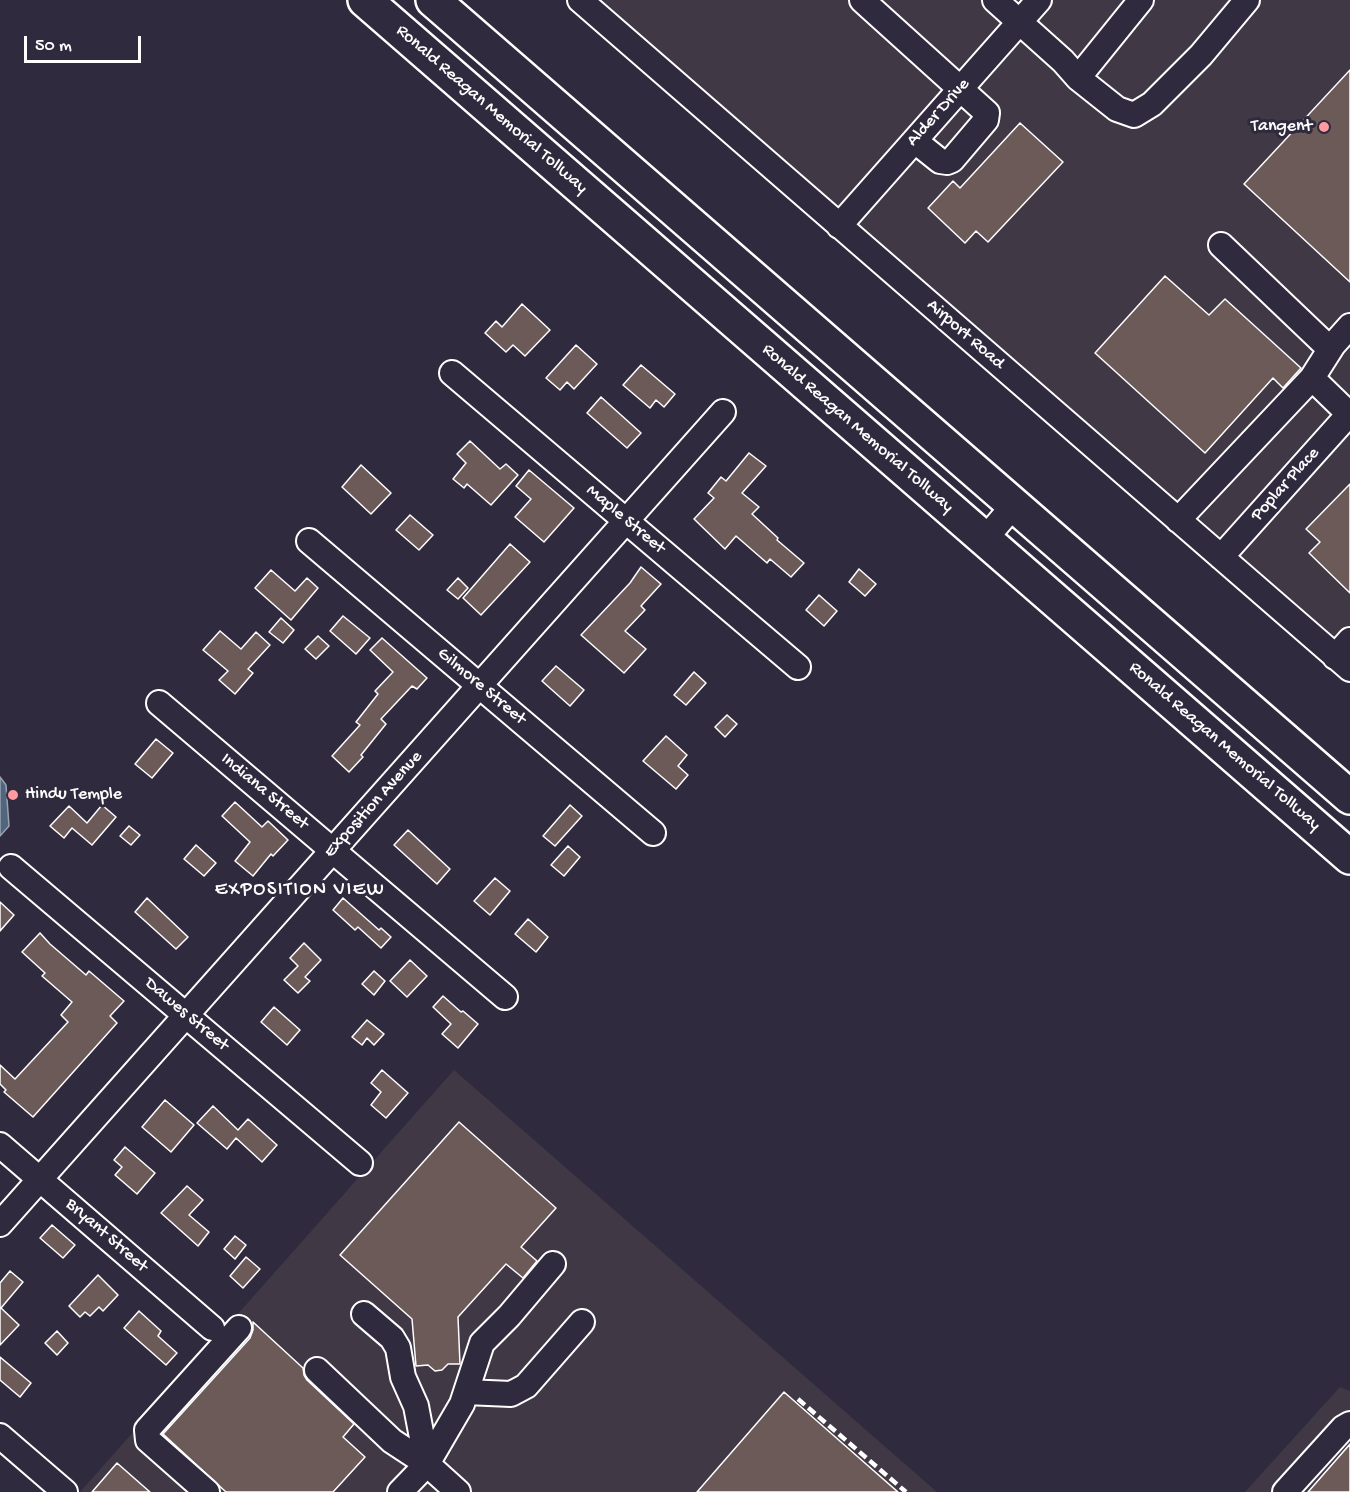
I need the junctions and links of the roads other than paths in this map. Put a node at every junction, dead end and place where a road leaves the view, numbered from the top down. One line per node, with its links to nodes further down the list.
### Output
1 (364, 0): 24 (highway, Ronald Reagan Memorial Tollway)
2 (433, 0): 21 (highway)
3 (580, 0): 13 (street, Airport Road)
4 (862, 0): 11 (street)
5 (995, 0): 9 (street)
6 (1039, 0): 9 (street, Alder Drive)
7 (1141, 0): 10 (street)
8 (1246, 0): 10 (street)
9 (1020, 22): 10 (street); 11 (street, Alder Drive)
10 (1078, 78)
11 (961, 89): 12 (street, Alder Drive); 12 (street)
12 (915, 141): 13 (street, Alder Drive)
13 (839, 226): 22 (street, Airport Road)
14 (1221, 245): 16 (street)
15 (1350, 326): 16 (street)
16 (1330, 350): 18 (street)
17 (452, 373): 23 (street, Maple Street)
18 (1312, 378): 20 (street); 22 (street)
19 (723, 412): 23 (street, Exposition Avenue)
20 (1350, 413): 26 (street, Poplar Place)
21 (1014, 505): 24 (street); 31 (highway)
22 (1178, 520): 26 (street, Airport Road)
23 (627, 521): 28 (street, Maple Street); 29 (street, Exposition Avenue)
24 (985, 539): 34 (highway, Ronald Reagan Memorial Tollway)
25 (309, 541): 29 (street, Gilmore Street)
26 (1221, 557): 27 (street, Airport Road)
27 (1345, 655)
28 (798, 667)
29 (480, 686): 32 (street, Gilmore Street); 33 (street, Exposition Avenue)
30 (159, 703): 33 (street, Indiana Street)
31 (1350, 797)
32 (653, 833)
33 (333, 851): 36 (street, Indiana Street); 37 (street, Exposition Avenue)
34 (1350, 857)
35 (12, 867): 37 (street, Dawes Street)
36 (505, 997)
37 (186, 1016): 39 (street, Dawes Street); 40 (street, Exposition Avenue)
38 (0, 1145): 40 (street, Bryant Street)
39 (360, 1163)
40 (40, 1179): 41 (street, Exposition Avenue); 45 (street, Bryant Street)
41 (0, 1224)
42 (553, 1264): 48 (street)
43 (364, 1314): 51 (street)
44 (582, 1323): 48 (street)
45 (212, 1328)
46 (239, 1328): 53 (street)
47 (317, 1370): 51 (street)
48 (466, 1392): 51 (street)
49 (1350, 1424): 56 (street)
50 (0, 1436): 52 (street)
51 (427, 1464): 54 (street); 55 (street)
52 (65, 1492)
53 (207, 1492)
54 (400, 1492)
55 (458, 1492)
56 (1285, 1492)

